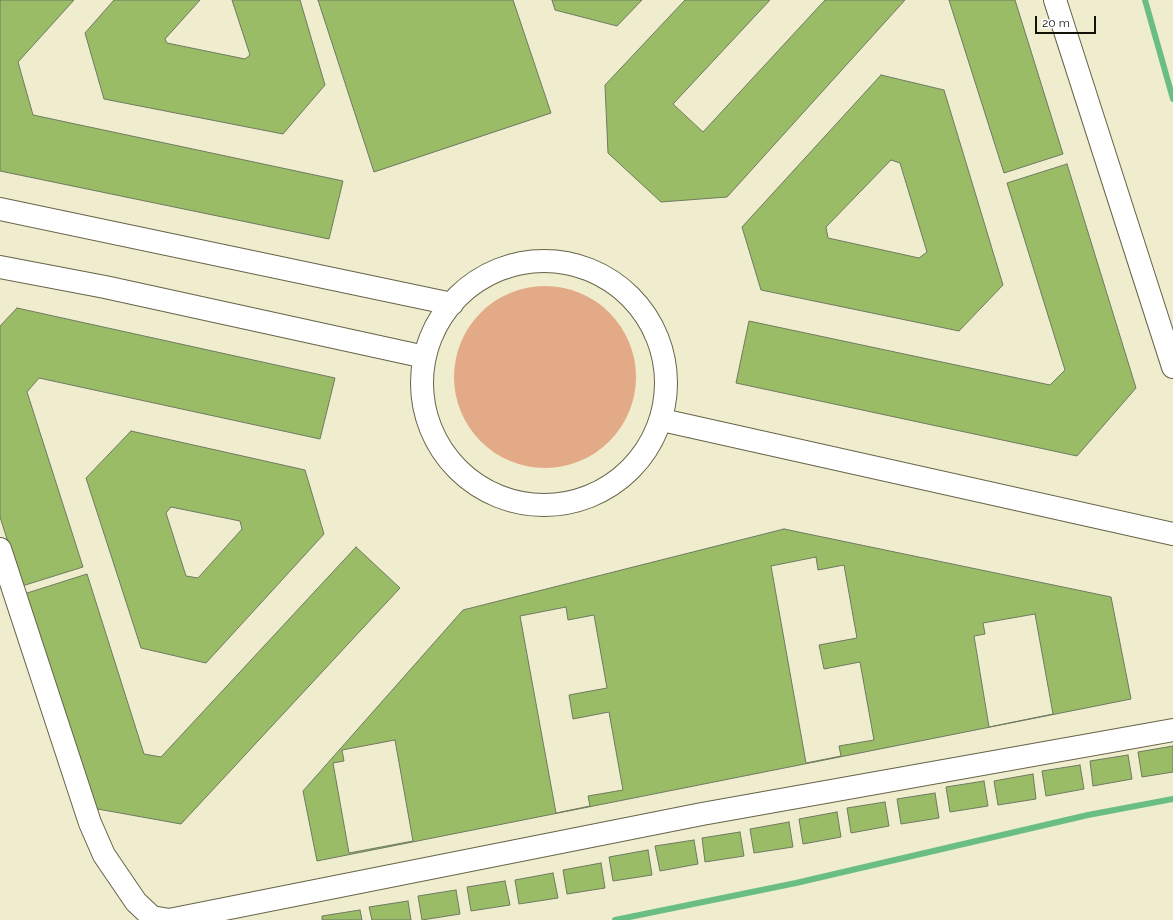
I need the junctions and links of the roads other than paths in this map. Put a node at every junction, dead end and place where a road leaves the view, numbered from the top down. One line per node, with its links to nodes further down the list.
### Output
1 (1055, 0): 6 (street)
2 (0, 209): 4 (street)
3 (0, 267): 5 (street)
4 (452, 304): 5 (street); 7 (street)
5 (425, 357): 7 (street)
6 (1173, 367)
7 (662, 420): 8 (street)
8 (1173, 534)
9 (0, 549): 10 (street)
10 (1173, 730)

